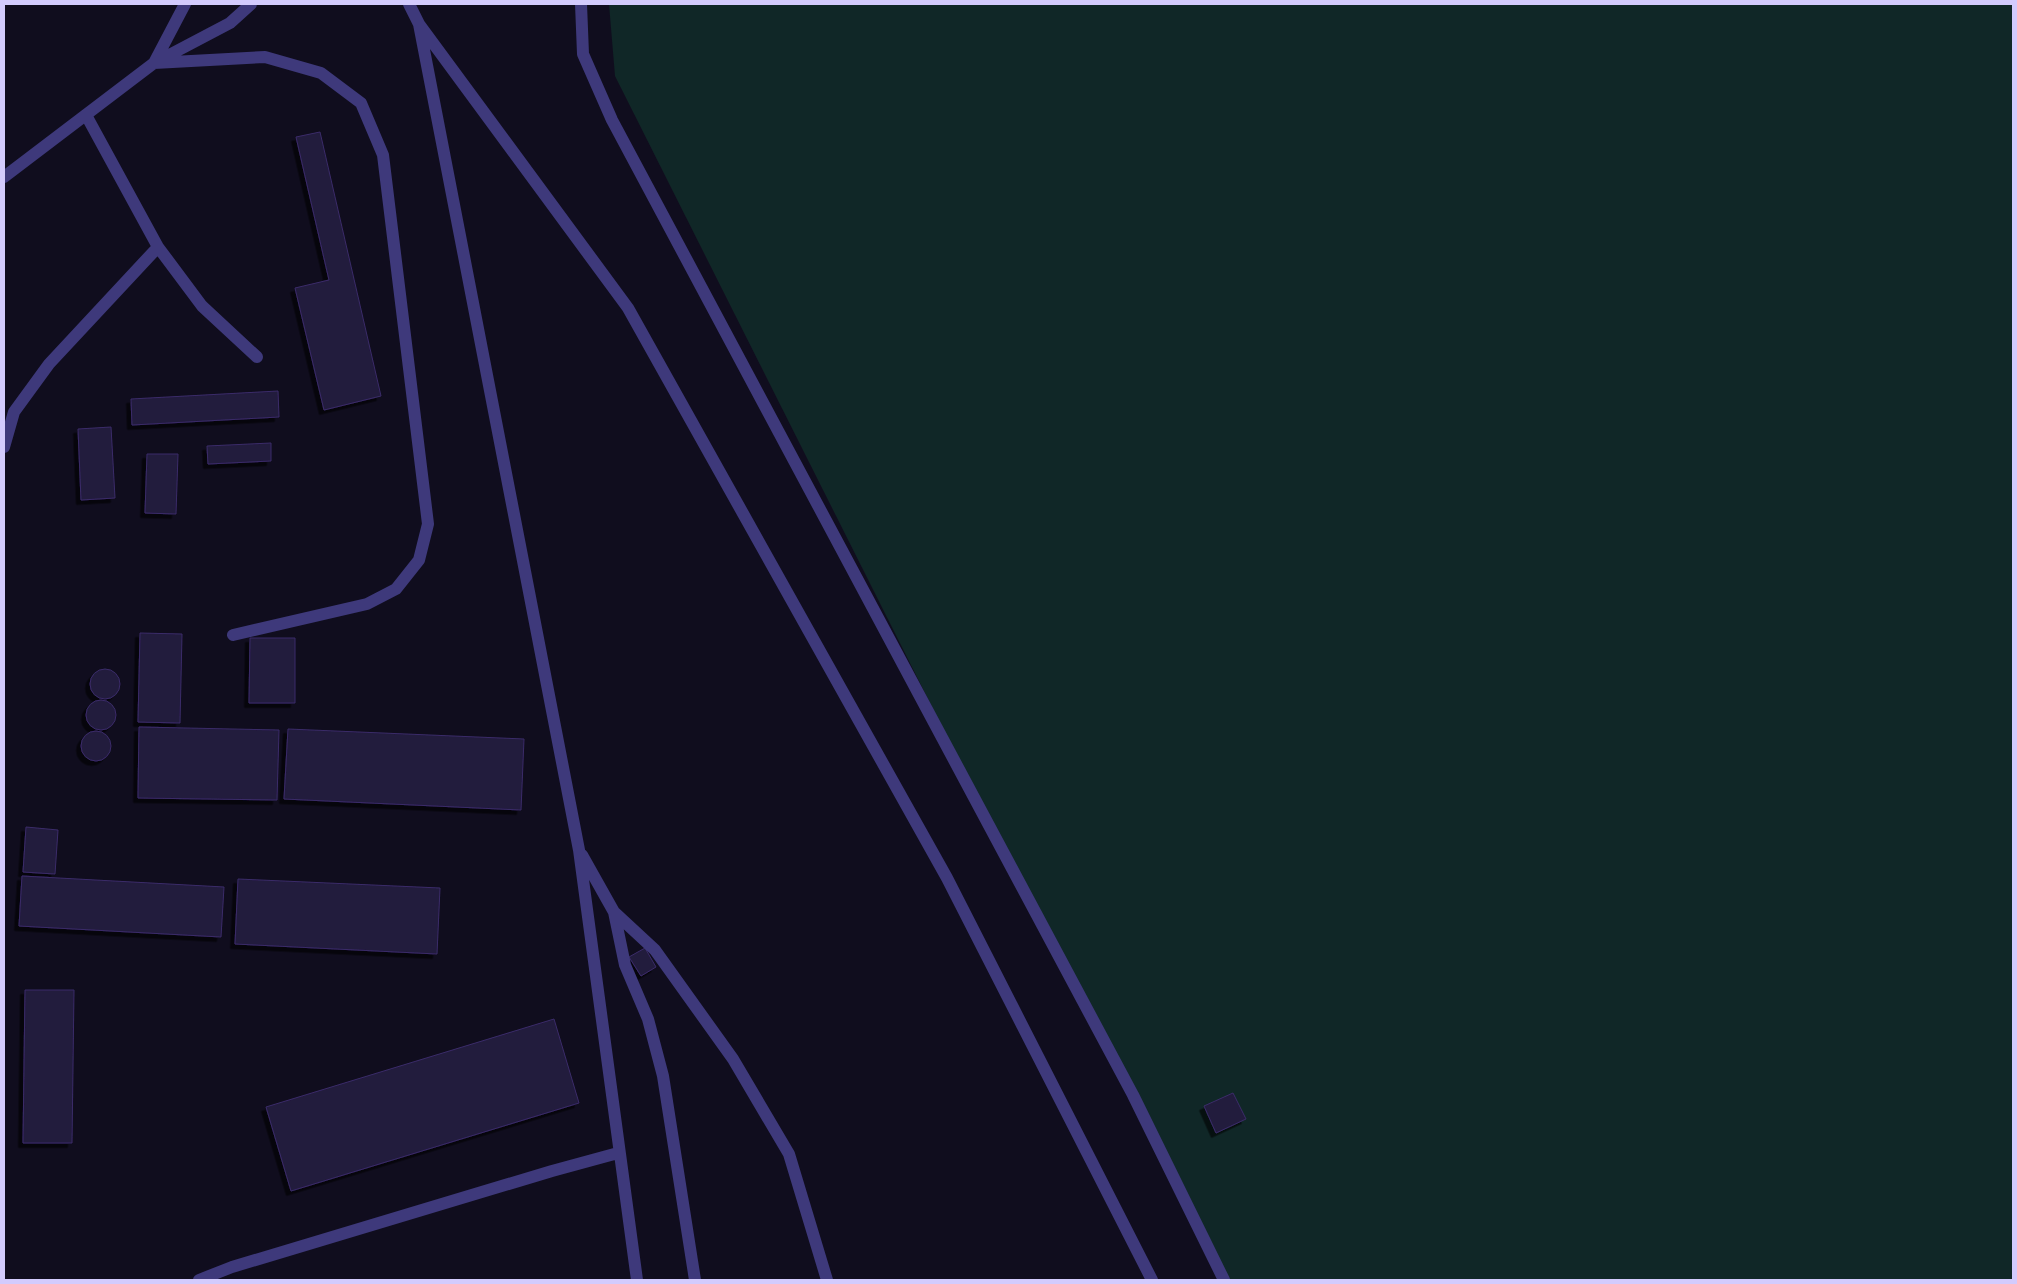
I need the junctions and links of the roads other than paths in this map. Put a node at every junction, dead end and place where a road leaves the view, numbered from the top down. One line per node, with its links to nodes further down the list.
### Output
1 (185, 4): 6 (lane)
2 (251, 4): 6 (lane)
3 (409, 4): 5 (lane)
4 (581, 4): 21 (lane)
5 (419, 24): 13 (lane); 20 (lane)
6 (154, 63): 7 (lane); 12 (lane)
7 (86, 114): 8 (lane); 9 (lane)
8 (4, 177)
9 (158, 247): 10 (lane); 11 (lane)
10 (257, 356)
11 (4, 447)
12 (233, 635)
13 (579, 850): 14 (lane); 15 (lane)
14 (614, 912): 18 (lane); 19 (lane)
15 (618, 1153): 16 (lane); 17 (lane)
16 (199, 1280)
17 (637, 1280)
18 (695, 1280)
19 (828, 1280)
20 (1152, 1280)
21 (1224, 1280)

